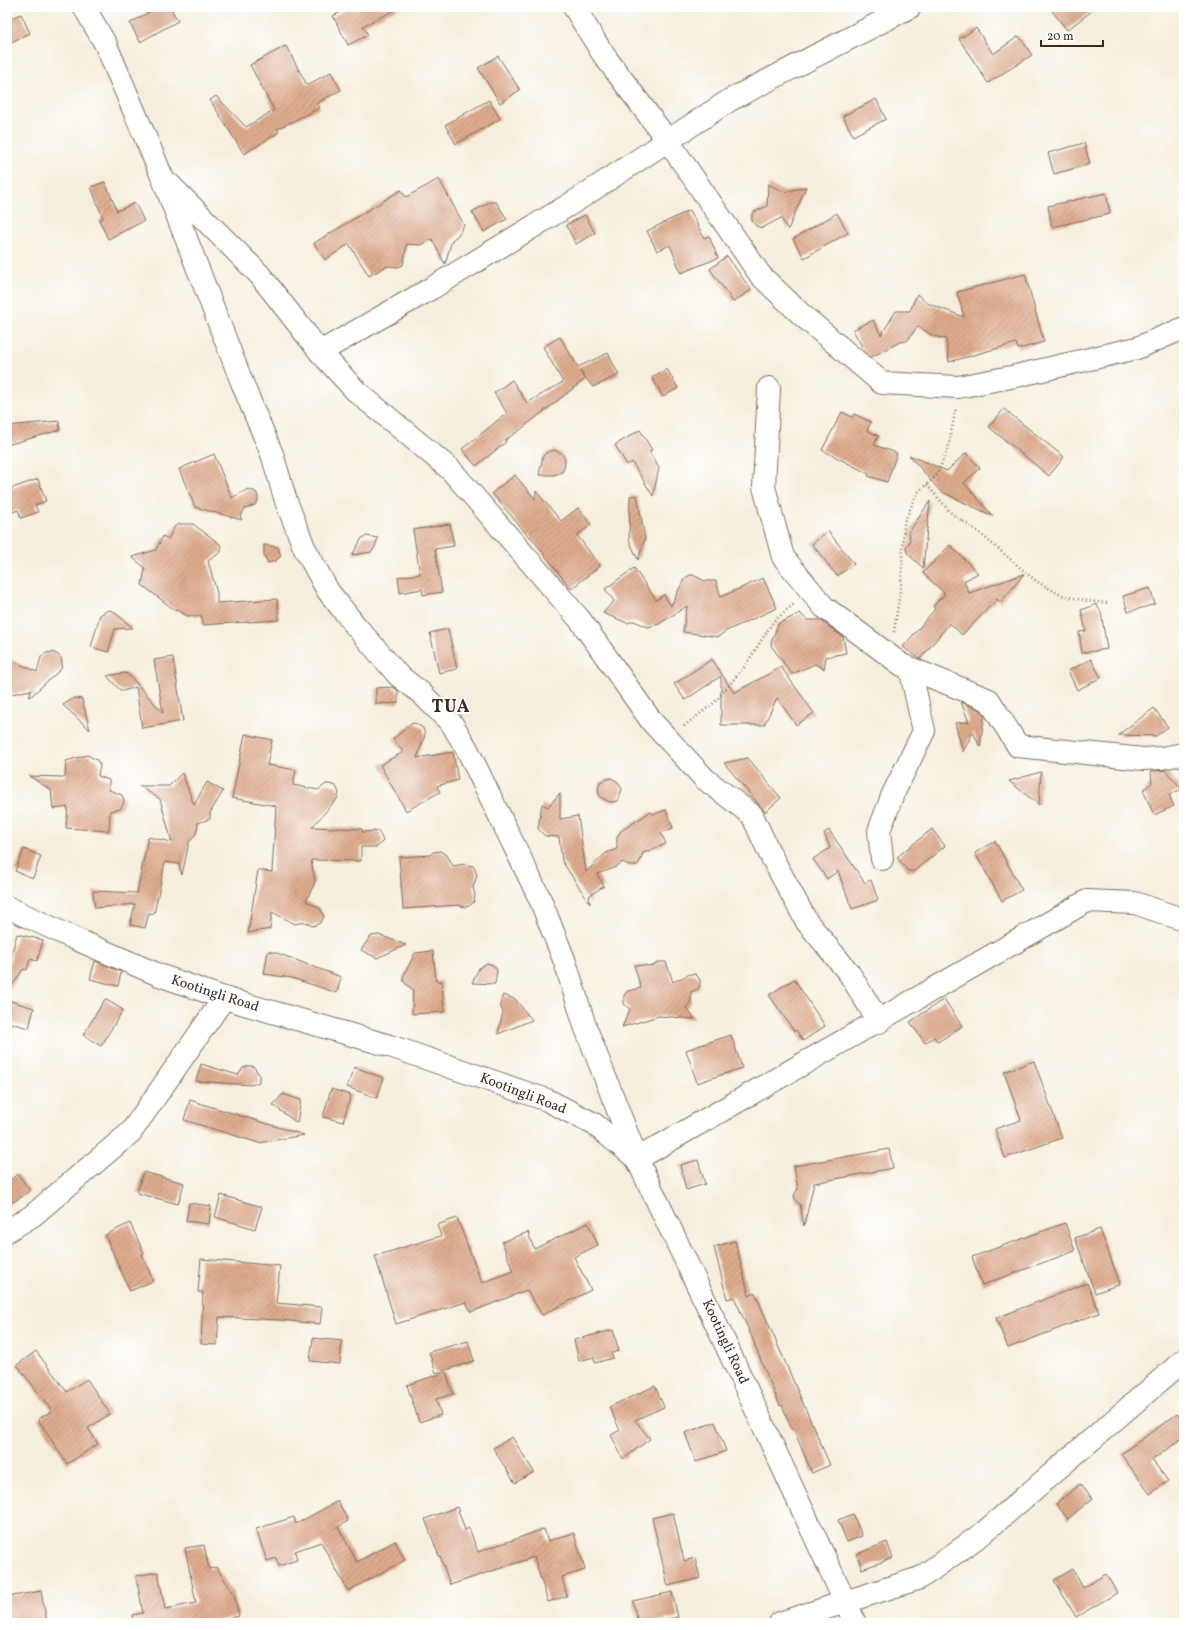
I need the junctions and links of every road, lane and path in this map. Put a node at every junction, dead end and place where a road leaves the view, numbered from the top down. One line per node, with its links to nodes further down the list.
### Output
1 (84, 7): 5 (street)
2 (574, 7): 4 (street)
3 (910, 7): 4 (street)
4 (668, 141): 7 (street); 8 (street)
5 (163, 179): 7 (street); 21 (street)
6 (1184, 328): 8 (street)
7 (320, 352): 14 (street)
8 (958, 387): 10 (path)
9 (769, 388): 11 (street)
10 (926, 485): 12 (path); 13 (path)
11 (810, 590): 13 (street); 14 (path)
12 (1107, 603)
13 (906, 667): 15 (street); 16 (street)
14 (668, 738): 20 (street)
15 (1183, 754)
16 (882, 859)
17 (7, 907): 19 (street, Kootingli Road)
18 (1184, 920): 20 (street)
19 (224, 998): 21 (street, Kootingli Road); 22 (street)
20 (879, 1022): 21 (street)
21 (637, 1159): 24 (street, Kootingli Road)
22 (7, 1230)
23 (1184, 1360): 24 (street)
24 (846, 1602): 25 (street); 26 (street, Kootingli Road)
25 (780, 1623)
26 (855, 1623)

